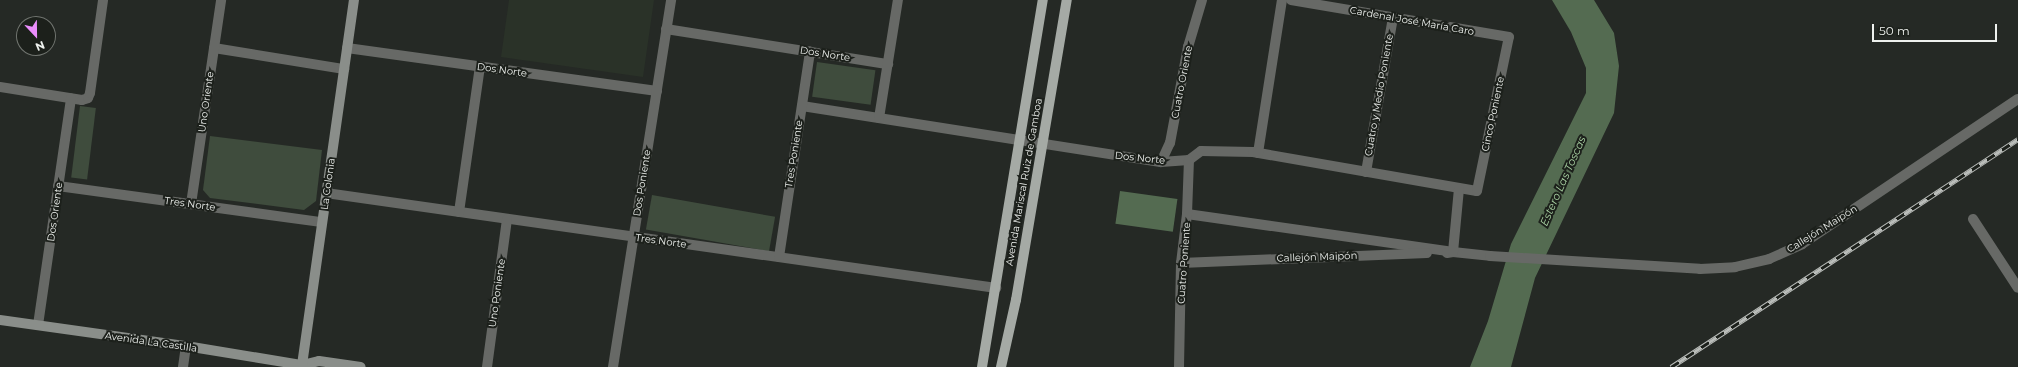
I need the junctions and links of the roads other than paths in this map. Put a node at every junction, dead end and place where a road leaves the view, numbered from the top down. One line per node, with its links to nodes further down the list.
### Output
1 (103, 0): 22 (street)
2 (221, 0): 14 (street, Uno Oriente)
3 (354, 0): 15 (street, La Colonia)
4 (671, 0): 12 (street, Dos Poniente)
5 (898, 0): 17 (street)
6 (1043, 0): 26 (main road, Avenida Mariscal Ruiz de Gamboa)
7 (1067, 0): 27 (main road, Avenida Mariscal Ruiz de Gamboa)
8 (1202, 0): 30 (street, Cuatro Oriente)
9 (1282, 0): 28 (street)
10 (1291, 0): 11 (street, Cardenal José María Caro)
11 (1392, 17): 13 (street, Cardenal José María Caro); 31 (street, Cuatro y Medio Poniente)
12 (666, 29): 16 (street, Dos Norte); 21 (street, Dos Poniente)
13 (1509, 37): 34 (street, Cinco Poniente)
14 (214, 48): 19 (street); 36 (street, Uno Oriente)
15 (347, 48): 18 (street, Dos Norte); 19 (street, La Colonia)
16 (810, 51): 17 (street, Dos Norte); 24 (street, Tres Poniente)
17 (888, 64): 25 (street)
18 (480, 67): 21 (street, Dos Norte); 37 (street)
19 (344, 69): 35 (street, La Colonia)
20 (0, 87): 22 (street)
21 (656, 92): 42 (street, Dos Poniente)
22 (71, 98): 32 (street, Dos Oriente)
23 (2018, 99): 43 (street, Callejón Maipón)
24 (802, 106): 25 (street, Dos Norte); 44 (street, Tres Poniente)
25 (879, 118): 26 (street, Dos Norte)
26 (1020, 140): 27 (street, Dos Norte); 46 (main road, Avenida Mariscal Ruiz de Gamboa)
27 (1043, 143): 30 (street, Dos Norte); 57 (main road, Avenida Mariscal Ruiz de Gamboa)
28 (1258, 153): 29 (street, Dos Norte); 31 (street, Dos Norte)
29 (1189, 160): 30 (street, Dos Norte); 38 (street, Cuatro Poniente)
30 (1161, 162)
31 (1366, 172): 33 (street, Dos Norte)
32 (58, 186): 36 (street, Tres Norte); 49 (street, Dos Oriente)
33 (1459, 189): 34 (street, Dos Norte); 43 (street)
34 (1477, 191)
35 (326, 192): 37 (street, Tres Norte); 41 (street, La Colonia)
36 (191, 204): 41 (street, Tres Norte)
37 (459, 212): 39 (street, Tres Norte)
38 (1187, 214): 43 (street, Callejón Maipón); 45 (street, Cuatro Poniente)
39 (507, 219): 42 (street, Tres Norte); 54 (street, Uno Poniente)
40 (1973, 219): 47 (street)
41 (322, 222): 51 (street, La Colonia)
42 (633, 237): 44 (street, Tres Norte); 55 (street, Dos Poniente)
43 (1453, 252): 45 (street, Callejón Maipón)
44 (779, 257): 46 (street, Tres Norte)
45 (1182, 263): 58 (street, Cuatro Poniente)
46 (996, 288): 56 (main road, Avenida Mariscal Ruiz de Gamboa)
47 (2018, 288)
48 (0, 320): 49 (street, Avenida La Castilla)
49 (38, 325): 50 (street, Avenida La Castilla)
50 (186, 346): 51 (street, Avenida La Castilla); 52 (street)
51 (302, 366): 53 (street, Avenida La Castilla)
52 (183, 367)
53 (361, 367)
54 (487, 367)
55 (613, 367)
56 (982, 367)
57 (1001, 367)
58 (1179, 367)

